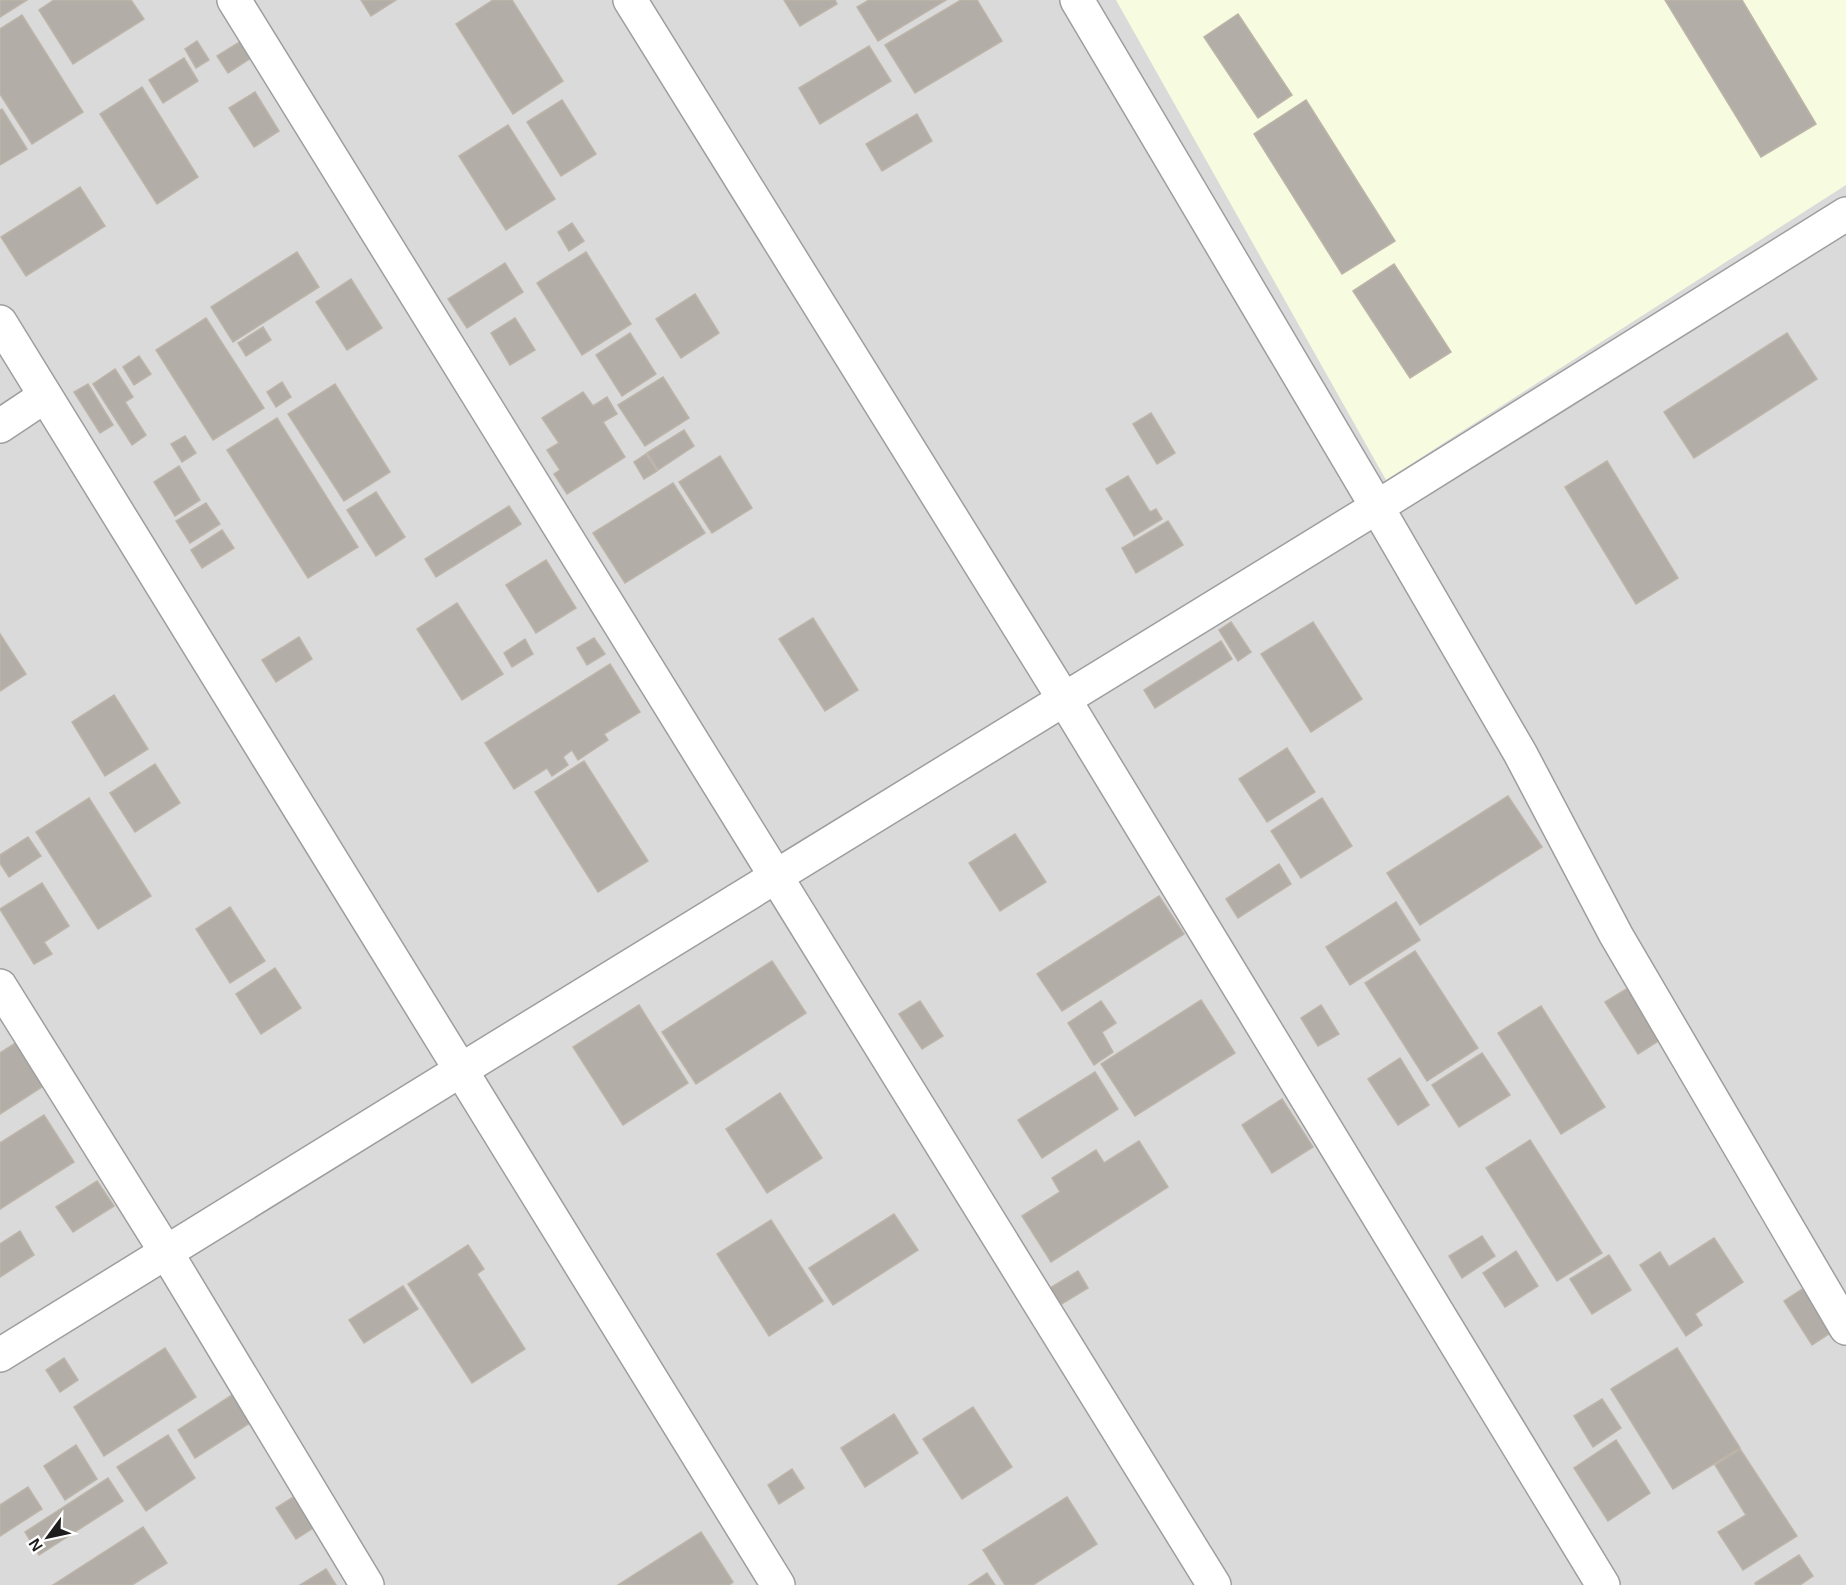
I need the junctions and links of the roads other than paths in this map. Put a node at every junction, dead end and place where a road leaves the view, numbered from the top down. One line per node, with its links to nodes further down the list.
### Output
1 (234, 0): 10 (street)
2 (630, 0): 9 (street)
3 (1077, 0): 8 (street)
4 (1846, 214): 8 (street)
5 (0, 322): 6 (street)
6 (45, 396): 7 (street); 12 (street)
7 (0, 426)
8 (1377, 507): 9 (street); 14 (street)
9 (1064, 699): 10 (street); 19 (street)
10 (776, 876): 12 (street); 18 (street)
11 (0, 986): 13 (street)
12 (461, 1070): 13 (street); 17 (street)
13 (166, 1252): 15 (street); 16 (street)
14 (1846, 1328)
15 (0, 1355)
16 (367, 1585)
17 (778, 1585)
18 (1214, 1585)
19 (1603, 1585)

